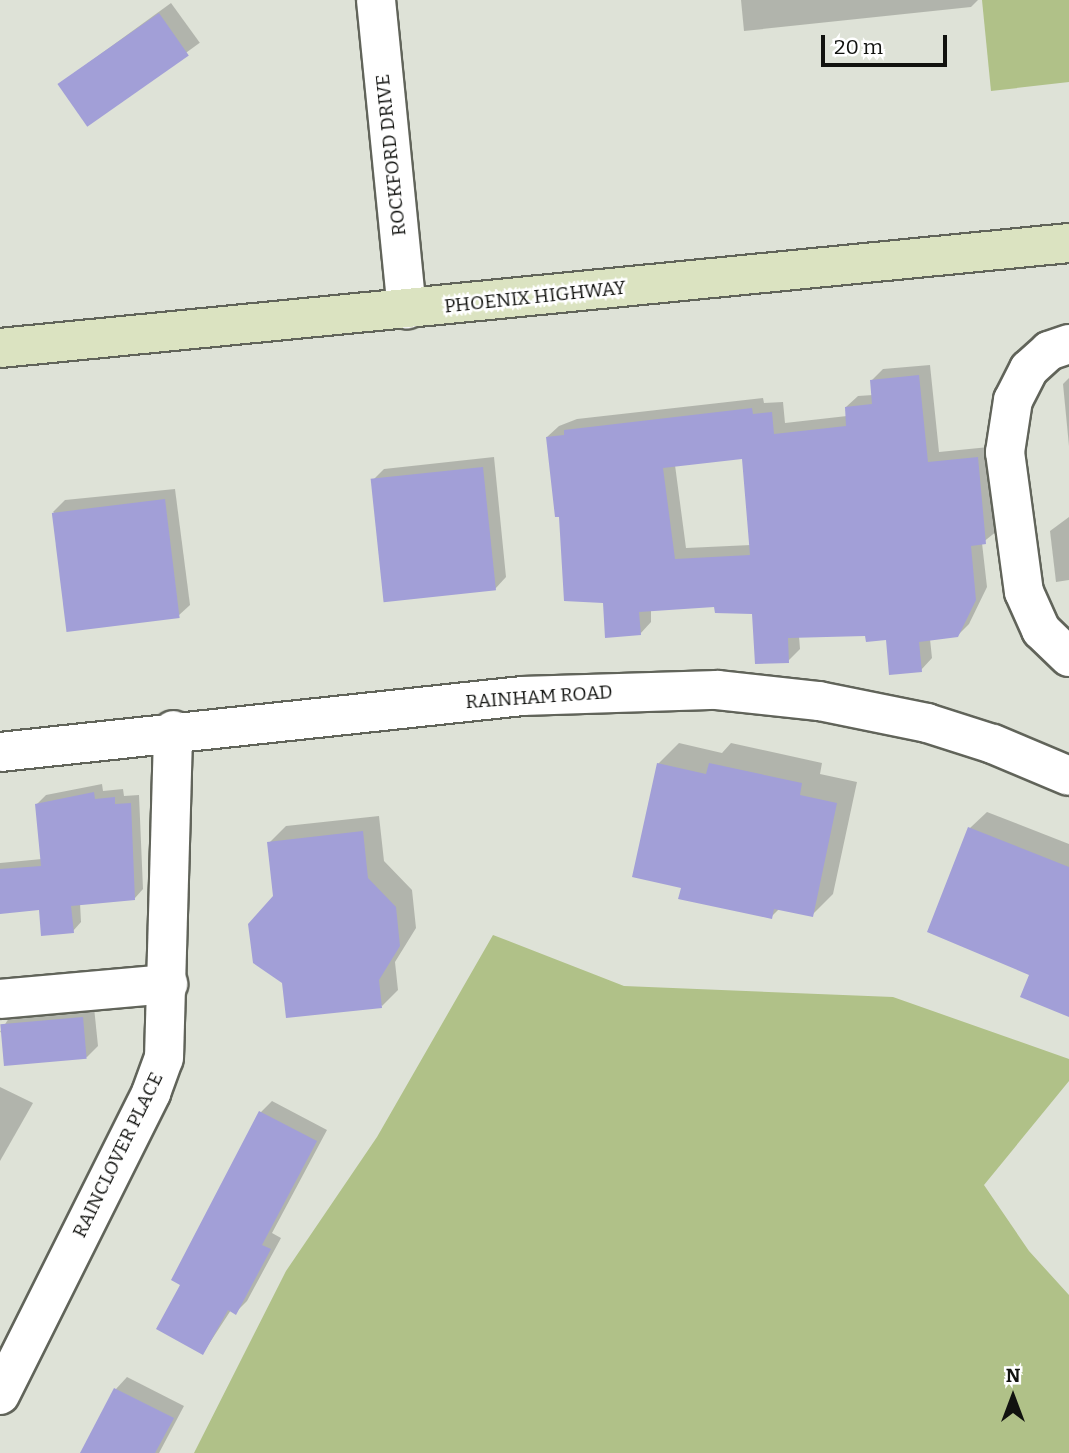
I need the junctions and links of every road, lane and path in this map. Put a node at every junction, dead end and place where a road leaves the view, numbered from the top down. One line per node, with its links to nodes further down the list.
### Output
1 (376, 0): 3 (street, ROCKFORD DRIVE)
2 (1069, 243): 3 (main road, PHOENIX HIGHWAY)
3 (407, 309): 5 (main road, PHOENIX HIGHWAY)
4 (1069, 344): 6 (street)
5 (0, 348)
6 (1069, 657)
7 (173, 730): 8 (street, RAINHAM ROAD); 9 (street, RAINHAM ROAD); 10 (street, RAINCLOVER PLACE)
8 (0, 751)
9 (1069, 776)
10 (168, 984): 11 (street); 12 (street, RAINCLOVER PLACE)
11 (0, 999)
12 (0, 1395)

